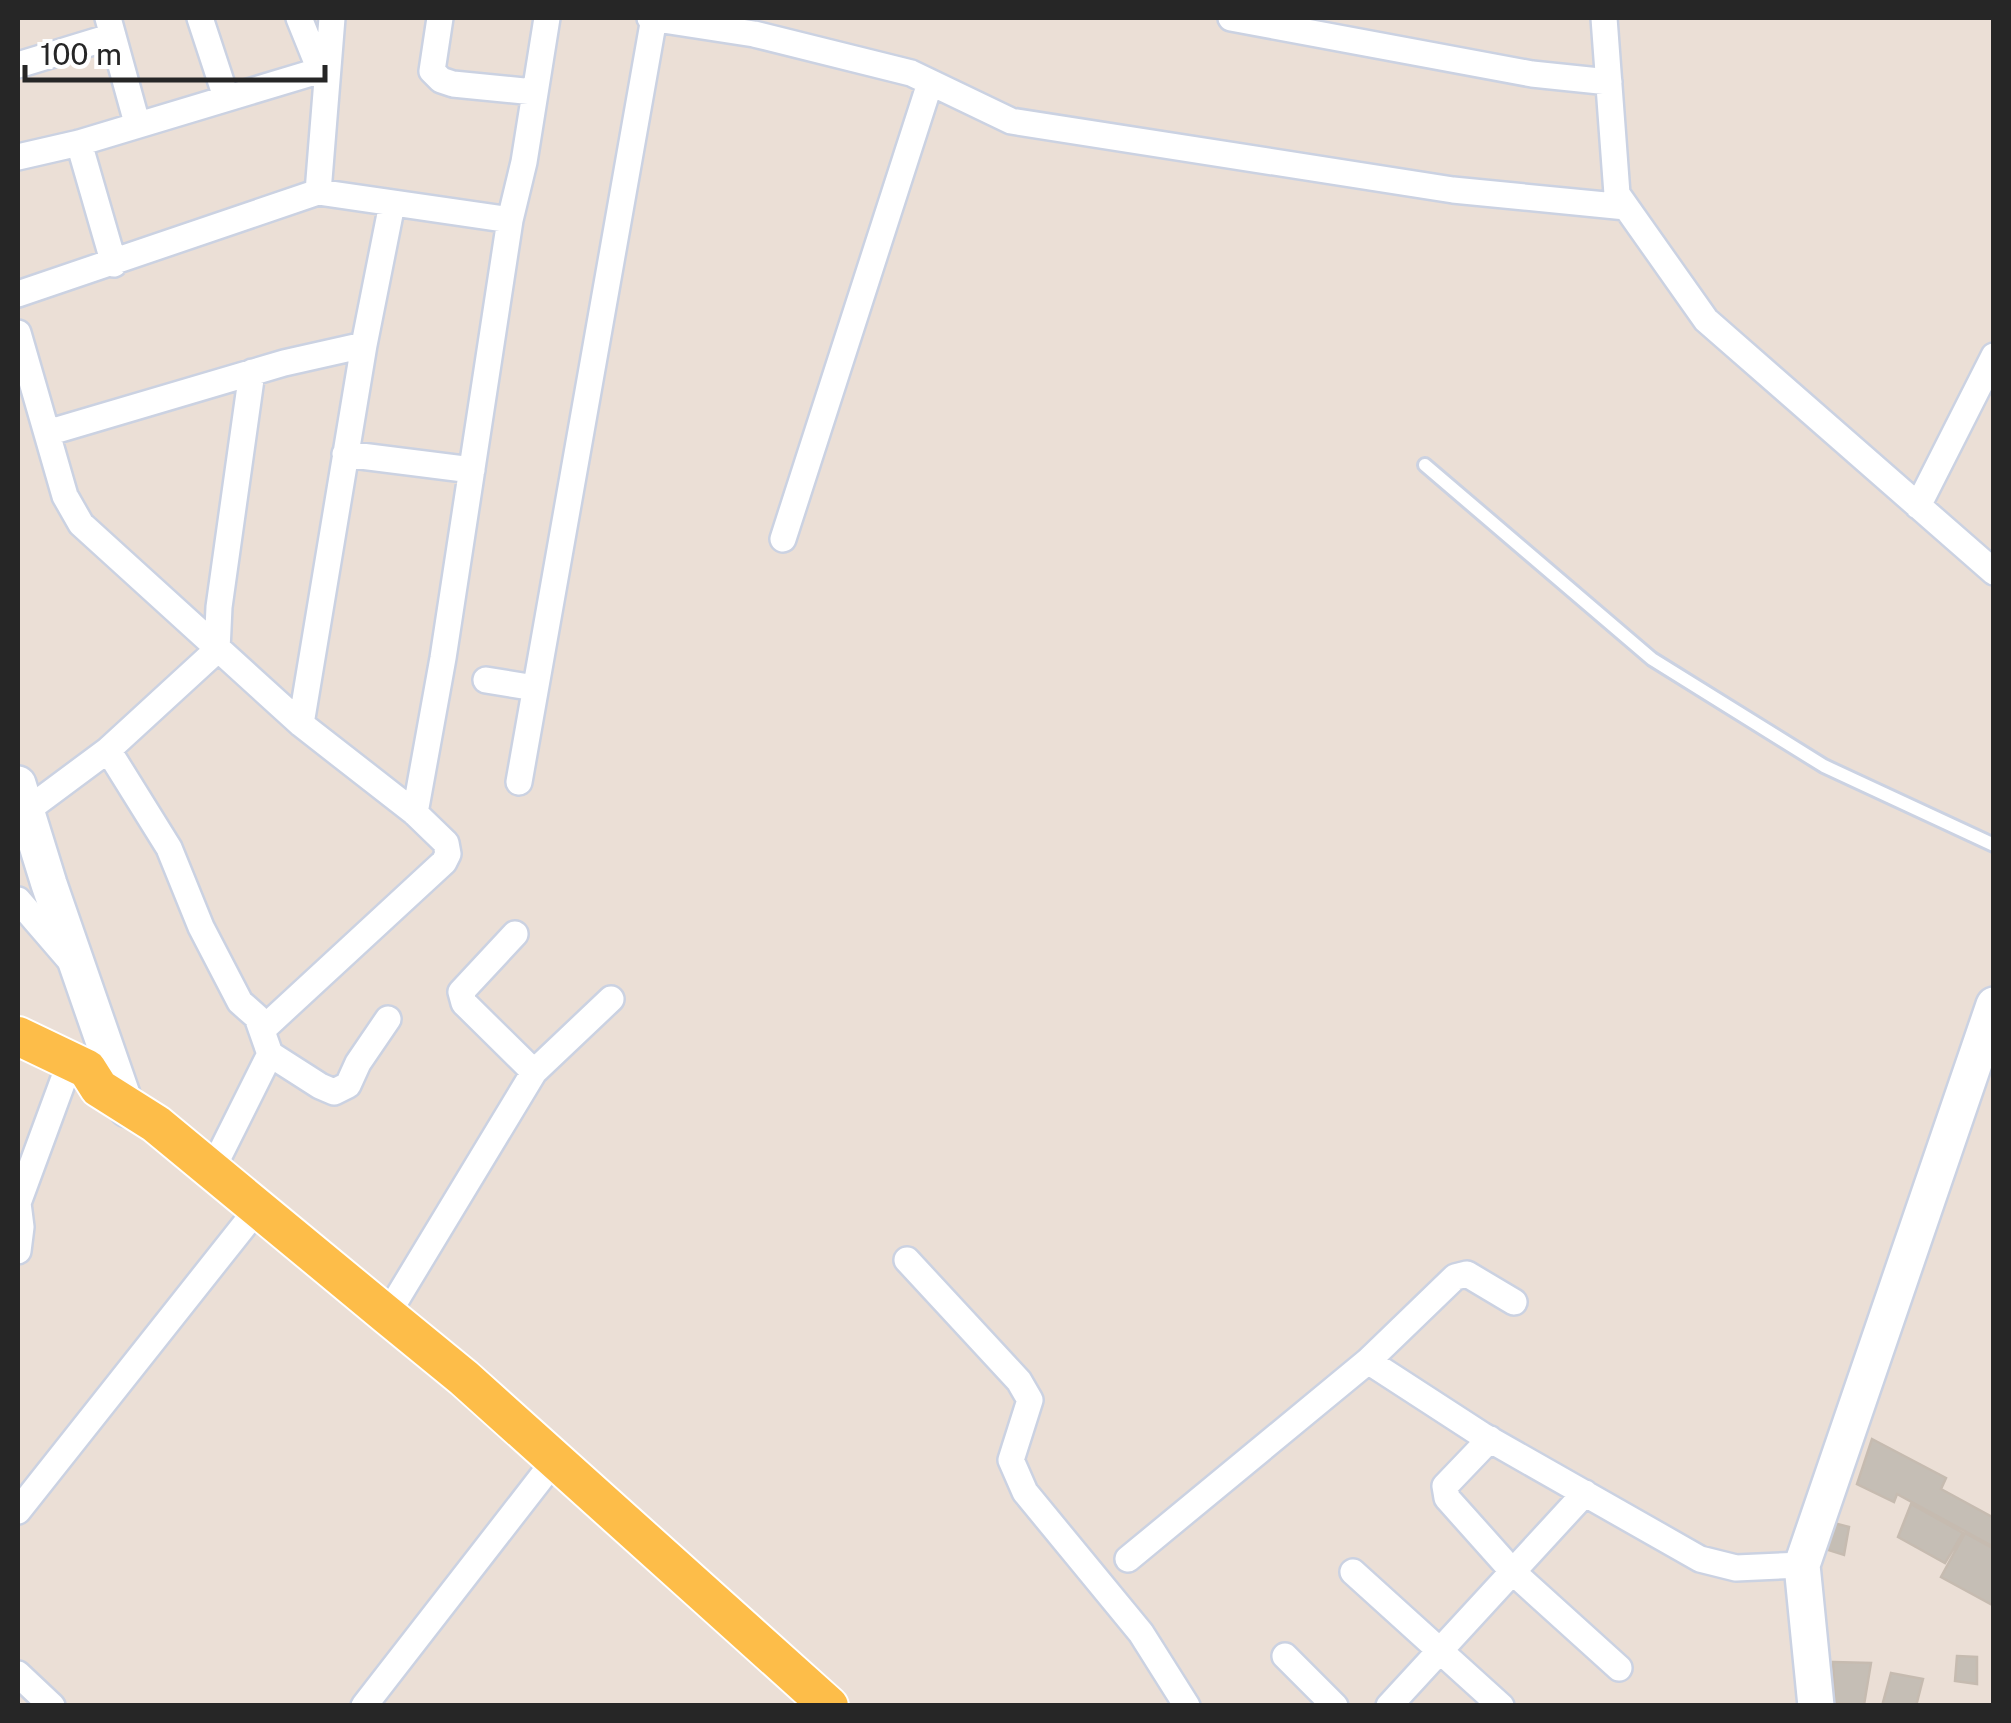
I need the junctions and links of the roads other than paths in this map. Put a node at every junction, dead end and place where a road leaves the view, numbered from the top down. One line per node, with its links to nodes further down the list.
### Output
1 (200, 18): 16 (street)
2 (299, 18): 12 (street)
3 (332, 18): 12 (street)
4 (440, 18): 15 (street)
5 (547, 18): 15 (street)
6 (652, 18): 13 (street); 39 (street)
7 (1231, 18): 9 (street)
8 (1604, 18): 14 (street)
9 (1298, 24): 14 (street)
10 (111, 27): 11 (street); 17 (street)
11 (18, 65)
12 (324, 69): 16 (street); 20 (street)
13 (930, 82): 22 (street); 35 (street)
14 (1609, 82): 22 (street)
15 (534, 92): 23 (street)
16 (226, 97): 17 (street)
17 (138, 124): 18 (street)
18 (80, 143): 19 (street); 24 (street)
19 (18, 157)
20 (318, 192): 21 (street); 24 (street)
21 (392, 204): 23 (street); 27 (street)
22 (1626, 207): 34 (street)
23 (510, 220): 33 (street)
24 (114, 264): 25 (street)
25 (18, 294)
26 (18, 334): 30 (street)
27 (364, 345): 29 (street); 31 (street)
28 (1994, 356): 34 (street)
29 (252, 372): 30 (street); 37 (street)
30 (48, 433): 37 (street)
31 (345, 454): 33 (street); 40 (street)
32 (1425, 466): 45 (lane)
33 (472, 470): 44 (street)
34 (1918, 506): 36 (street)
35 (783, 539)
36 (1994, 572)
37 (216, 650): 40 (street); 41 (street)
38 (486, 680): 39 (street)
39 (535, 688): 42 (street)
40 (301, 724): 44 (street)
41 (108, 750): 43 (street); 53 (street)
42 (519, 782)
43 (22, 798): 48 (street)
44 (415, 813): 53 (street)
45 (1994, 845)
46 (18, 900): 48 (street)
47 (515, 934): 55 (street)
48 (78, 969): 56 (street)
49 (612, 999): 55 (street)
50 (1994, 1005): 69 (street)
51 (388, 1019): 53 (street)
52 (18, 1036): 56 (main road)
53 (266, 1042): 57 (street)
54 (18, 1060): 56 (main road)
55 (534, 1072): 62 (street)
56 (96, 1093): 57 (main road); 59 (street)
57 (212, 1170): 58 (main road)
58 (258, 1208): 62 (main road); 67 (street)
59 (18, 1252)
60 (907, 1260): 79 (street)
61 (1514, 1302): 63 (street)
62 (387, 1314): 65 (main road)
63 (1368, 1361): 64 (street); 68 (street)
64 (1490, 1439): 66 (street); 71 (street)
65 (555, 1460): 77 (street); 78 (main road)
66 (1585, 1493): 69 (street); 71 (street)
67 (18, 1511)
68 (1128, 1559)
69 (1802, 1565): 83 (street)
70 (1353, 1572): 72 (street)
71 (1514, 1573): 72 (street); 74 (street)
72 (1441, 1650): 81 (street); 82 (street)
73 (1286, 1656): 80 (street)
74 (1618, 1668)
75 (18, 1674): 76 (street)
76 (52, 1706)
77 (364, 1706)
78 (829, 1706)
79 (1187, 1706)
80 (1335, 1706)
81 (1389, 1706)
82 (1501, 1706)
83 (1816, 1706)

